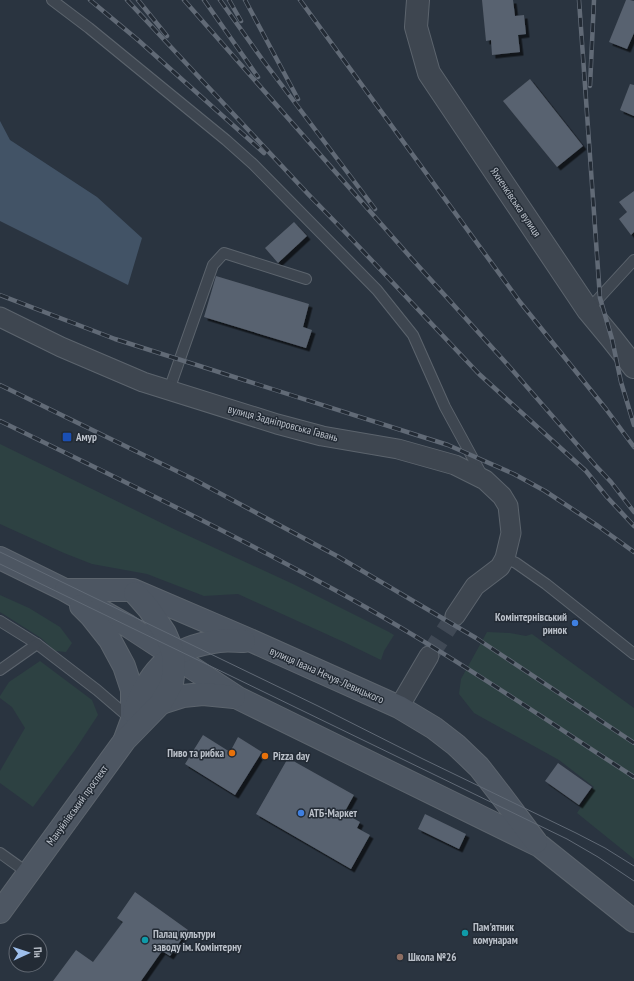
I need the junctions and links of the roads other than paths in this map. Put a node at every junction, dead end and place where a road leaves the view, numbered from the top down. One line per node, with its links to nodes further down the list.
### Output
1 (52, 0): 9 (lane)
2 (418, 0): 5 (street, Яхненківська вулиця)
3 (634, 260): 5 (lane)
4 (306, 279): 8 (lane)
5 (588, 310): 7 (street, Яхненківська вулиця)
6 (0, 317): 8 (street, вулиця Задніпровська Гавань)
7 (634, 367)
8 (169, 390): 9 (street, вулиця Задніпровська Гавань)
9 (485, 480): 11 (street, вулиця Задніпровська Гавань)
10 (0, 558): 12 (main road, вулиця Івана Нечуя-Левицького)
11 (505, 558): 14 (street, вулиця Задніпровська Гавань); 18 (lane)
12 (65, 590): 13 (main road, вулиця Івана Нечуя-Левицького); 19 (main road, вулиця Івана Нечуя-Левицького); 25 (main road)
13 (133, 590): 16 (main road, вулиця Івана Нечуя-Левицького); 19 (main road)
14 (455, 616)
15 (0, 621): 17 (lane)
16 (252, 641): 19 (main road); 24 (main road, вулиця Івана Нечуя-Левицького)
17 (37, 644): 21 (lane); 25 (lane)
18 (634, 654)
19 (173, 655): 22 (main road, вулиця Івана Нечуя-Левицького); 23 (main road); 25 (main road)
20 (429, 656): 24 (street)
21 (0, 670)
22 (238, 698): 23 (main road); 26 (main road, вулиця Івана Нечуя-Левицького)
23 (160, 703): 25 (main road, Мануйлівський проспект)
24 (399, 707): 26 (main road, вулиця Івана Нечуя-Левицького)
25 (128, 730): 28 (main road, Мануйлівський проспект)
26 (540, 846): 30 (main road, вулиця Івана Нечуя-Левицького)
27 (0, 853): 28 (lane)
28 (28, 873): 29 (main road, Мануйлівський проспект)
29 (0, 912)
30 (634, 921)

